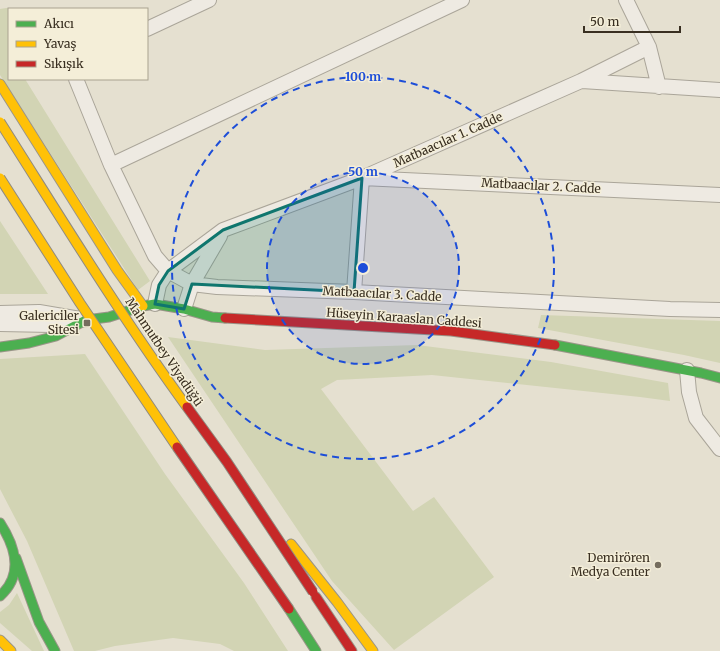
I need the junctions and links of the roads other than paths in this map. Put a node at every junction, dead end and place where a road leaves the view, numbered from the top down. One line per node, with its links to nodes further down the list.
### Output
1 (208, 0): 4 (street)
2 (462, 0): 12 (street)
3 (626, 0): 5 (street)
4 (148, 29)
5 (650, 47): 7 (street, Matbaacılar 1. Cadde); 9 (street)
6 (76, 80): 12 (street, Matbaacılar 3. Cadde)
7 (581, 81): 9 (street, Matbaacılar 1. Cadde); 14 (street, Matbaacılar 1. Cadde)
8 (0, 84): 20 (main road)
9 (659, 87): 10 (street, Matbaacılar 1. Cadde)
10 (720, 90)
11 (0, 122): 30 (main road, Mahmutbey Viyadüğü, bridge)
12 (111, 165): 17 (street, Matbaacılar 3. Cadde)
13 (0, 178): 37 (main road, bridge)
14 (362, 178): 15 (street, Matbaacılar 2. Cadde); 16 (street, Matbaacılar 1. Cadde); 19 (street)
15 (720, 194)
16 (223, 230): 17 (street, Matbaacılar 1. Cadde); 18 (street)
17 (168, 271): 18 (street, Matbaacılar 3. Cadde); 20 (street, Matbaacılar 1. Cadde)
18 (192, 284): 19 (street, Matbaacılar 3. Cadde); 21 (street)
19 (354, 292): 22 (street, Matbaacılar 3. Cadde)
20 (149, 305): 21 (main road, Hüseyin Karaaslan Caddesi); 24 (main road, Hüseyin Karaaslan Caddesi)
21 (184, 309): 27 (main road, Hüseyin Karaaslan Caddesi)
22 (720, 310)
23 (0, 313): 24 (street)
24 (85, 319): 25 (street); 26 (main road, Hüseyin Karaaslan Caddesi)
25 (0, 324)
26 (0, 347)
27 (687, 370): 28 (main road, Hüseyin Karaaslan Caddesi); 29 (street)
28 (720, 378)
29 (720, 450)
30 (227, 462): 38 (main road, Mahmutbey Viyadüğü, bridge); 39 (main road, bridge)
31 (0, 523): 32 (main road)
32 (16, 558): 33 (main road); 36 (main road)
33 (0, 596)
34 (0, 640): 35 (main road)
35 (11, 651)
36 (55, 651)
37 (316, 651)
38 (352, 651)
39 (373, 651)

